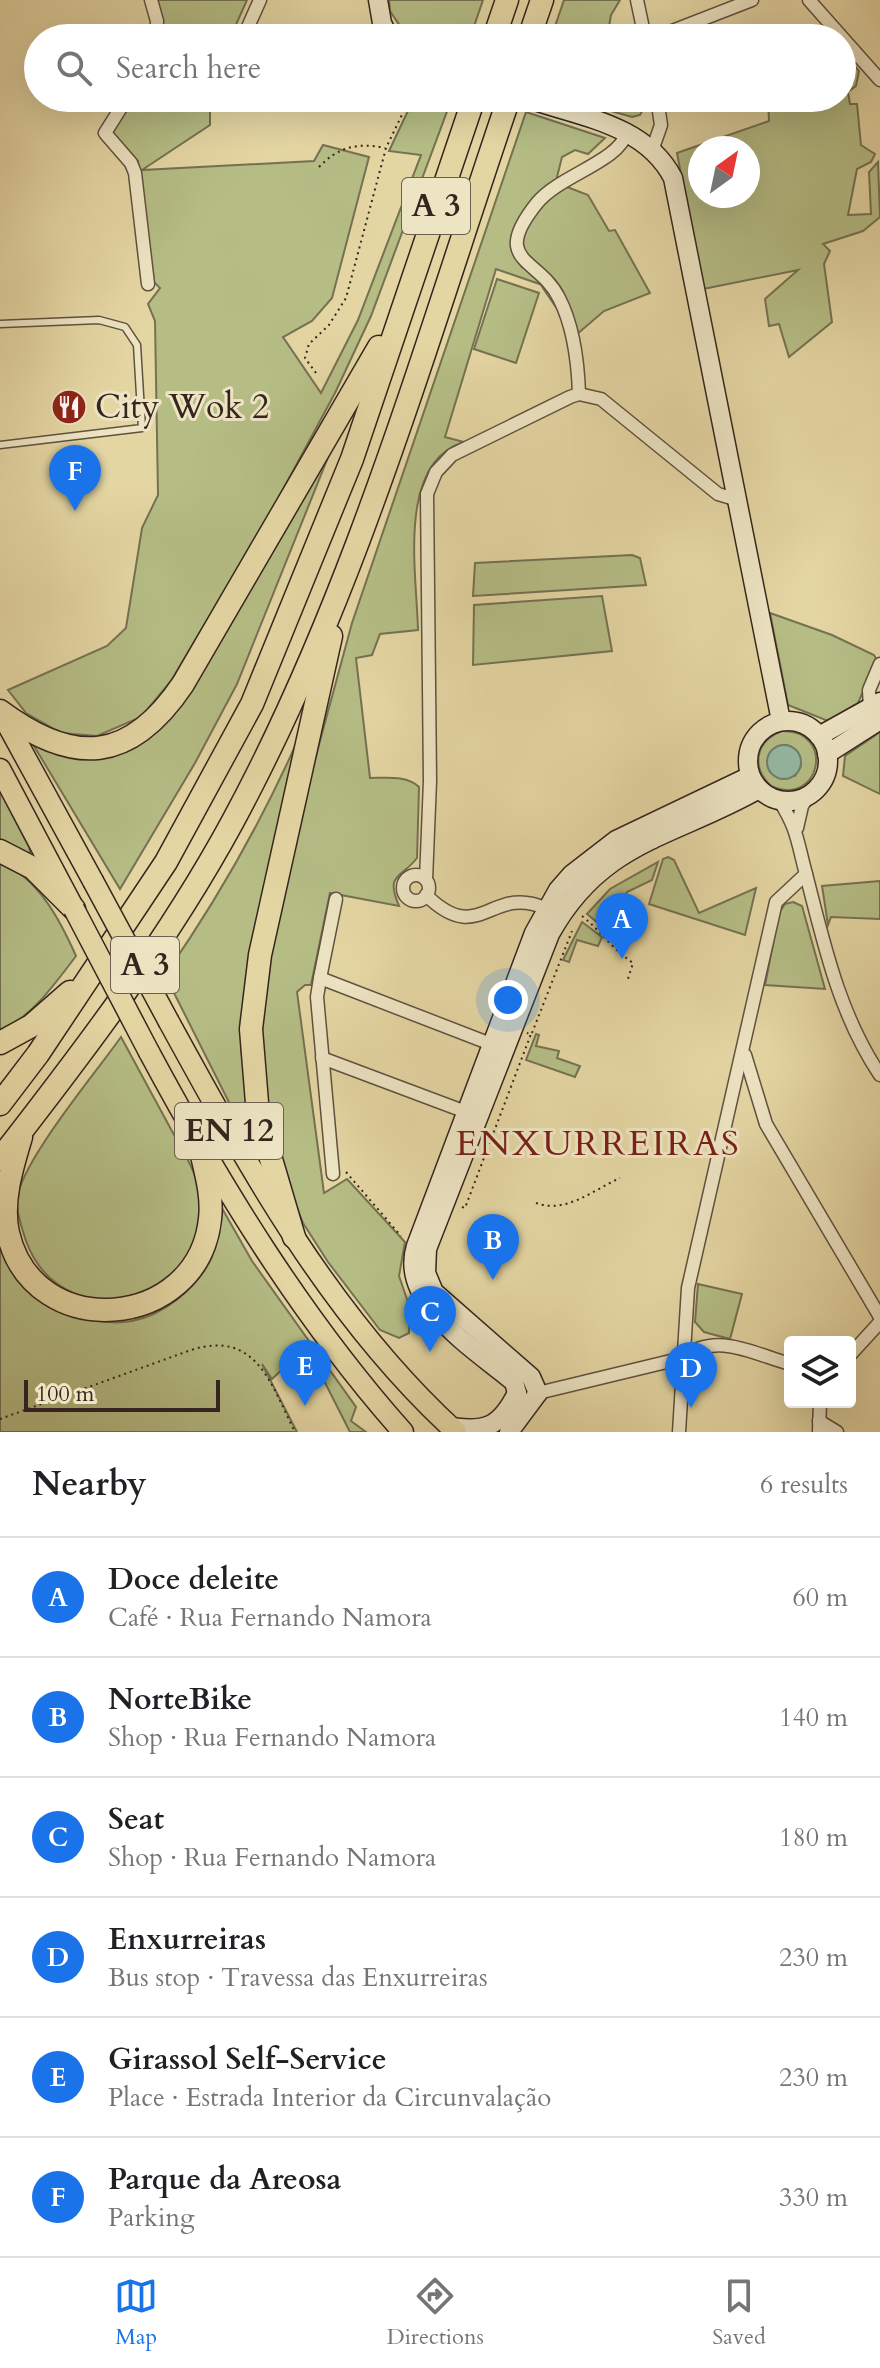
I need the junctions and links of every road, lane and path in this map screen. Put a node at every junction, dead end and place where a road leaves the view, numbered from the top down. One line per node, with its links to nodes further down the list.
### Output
1 (151, 0): 9 (street)
2 (260, 0): 10 (street)
3 (378, 0): 11 (main road)
4 (507, 0): 12 (highway)
5 (542, 0): 13 (highway)
6 (637, 0): 14 (street)
7 (752, 0): 15 (street)
8 (809, 0): 16 (street)
9 (157, 24)
10 (249, 24)
11 (385, 24)
12 (499, 24)
13 (534, 24)
14 (642, 24)
15 (690, 24)
16 (830, 24)
17 (856, 53): 18 (street)
18 (880, 80)
19 (118, 112): 29 (street)
20 (403, 112): 26 (path)
21 (469, 112): 30 (highway, A 3)
22 (504, 112): 36 (highway, A 3)
23 (566, 112): 25 (main road)
24 (659, 112): 27 (street)
25 (627, 132): 27 (main road); 33 (street)
26 (386, 148): 28 (path); 32 (path)
27 (653, 148): 35 (main road)
28 (319, 167)
29 (148, 284)
30 (398, 315): 39 (highway); 55 (highway, A 3)
31 (0, 324): 34 (lane)
32 (316, 373)
33 (579, 394): 35 (street); 50 (street)
34 (0, 445)
35 (738, 500): 40 (main road)
36 (343, 582): 66 (highway, A 3); 73 (highway)
37 (880, 664): 38 (street)
38 (877, 710): 41 (main road); 42 (main road)
39 (0, 711): 73 (main road, EN 12, bridge)
40 (781, 721): 41 (main road); 44 (main road)
41 (819, 736): 42 (main road)
42 (827, 754): 45 (main road)
43 (0, 769): 54 (main road, EN 12)
44 (755, 783): 46 (main road); 53 (main road); 60 (main road)
45 (809, 795): 46 (main road); 47 (street)
46 (779, 800): 47 (street)
47 (797, 828): 49 (street)
48 (0, 851): 54 (highway)
49 (806, 874): 61 (street); 63 (street)
50 (426, 880): 51 (street); 51 (street)
51 (426, 895): 53 (street)
52 (336, 899): 56 (street)
53 (545, 908): 60 (main road)
54 (74, 909): 67 (main road, EN 12, bridge)
55 (94, 969): 59 (highway); 64 (highway, A 3)
56 (320, 978): 60 (street); 62 (street)
57 (628, 979): 58 (path)
58 (531, 1034)
59 (0, 1043)
60 (498, 1046): 65 (main road)
61 (744, 1049): 75 (street); 78 (street)
62 (322, 1058): 65 (street); 68 (street)
63 (880, 1075)
64 (0, 1104)
65 (472, 1114): 74 (main road); 76 (main road)
66 (24, 1127): 67 (highway); 69 (highway, A 3)
67 (200, 1147): 83 (main road, EN 12)
68 (331, 1153): 70 (street); 74 (path)
69 (0, 1159)
70 (333, 1174)
71 (620, 1178): 72 (path)
72 (536, 1203)
73 (294, 1237): 85 (main road, EN 12)
74 (416, 1246): 76 (main road)
75 (880, 1320): 77 (street)
76 (467, 1334): 80 (main road); 81 (main road)
77 (856, 1348)
78 (683, 1358): 79 (street); 81 (street); 89 (street)
79 (784, 1362)
80 (517, 1393): 81 (main road); 85 (main road)
81 (538, 1393): 88 (main road)
82 (0, 1419): 86 (path)
83 (396, 1424): 87 (main road)
84 (819, 1426): 90 (street)
85 (452, 1430)
86 (295, 1432)
87 (413, 1432)
88 (509, 1432)
89 (679, 1432)
90 (837, 1432)

